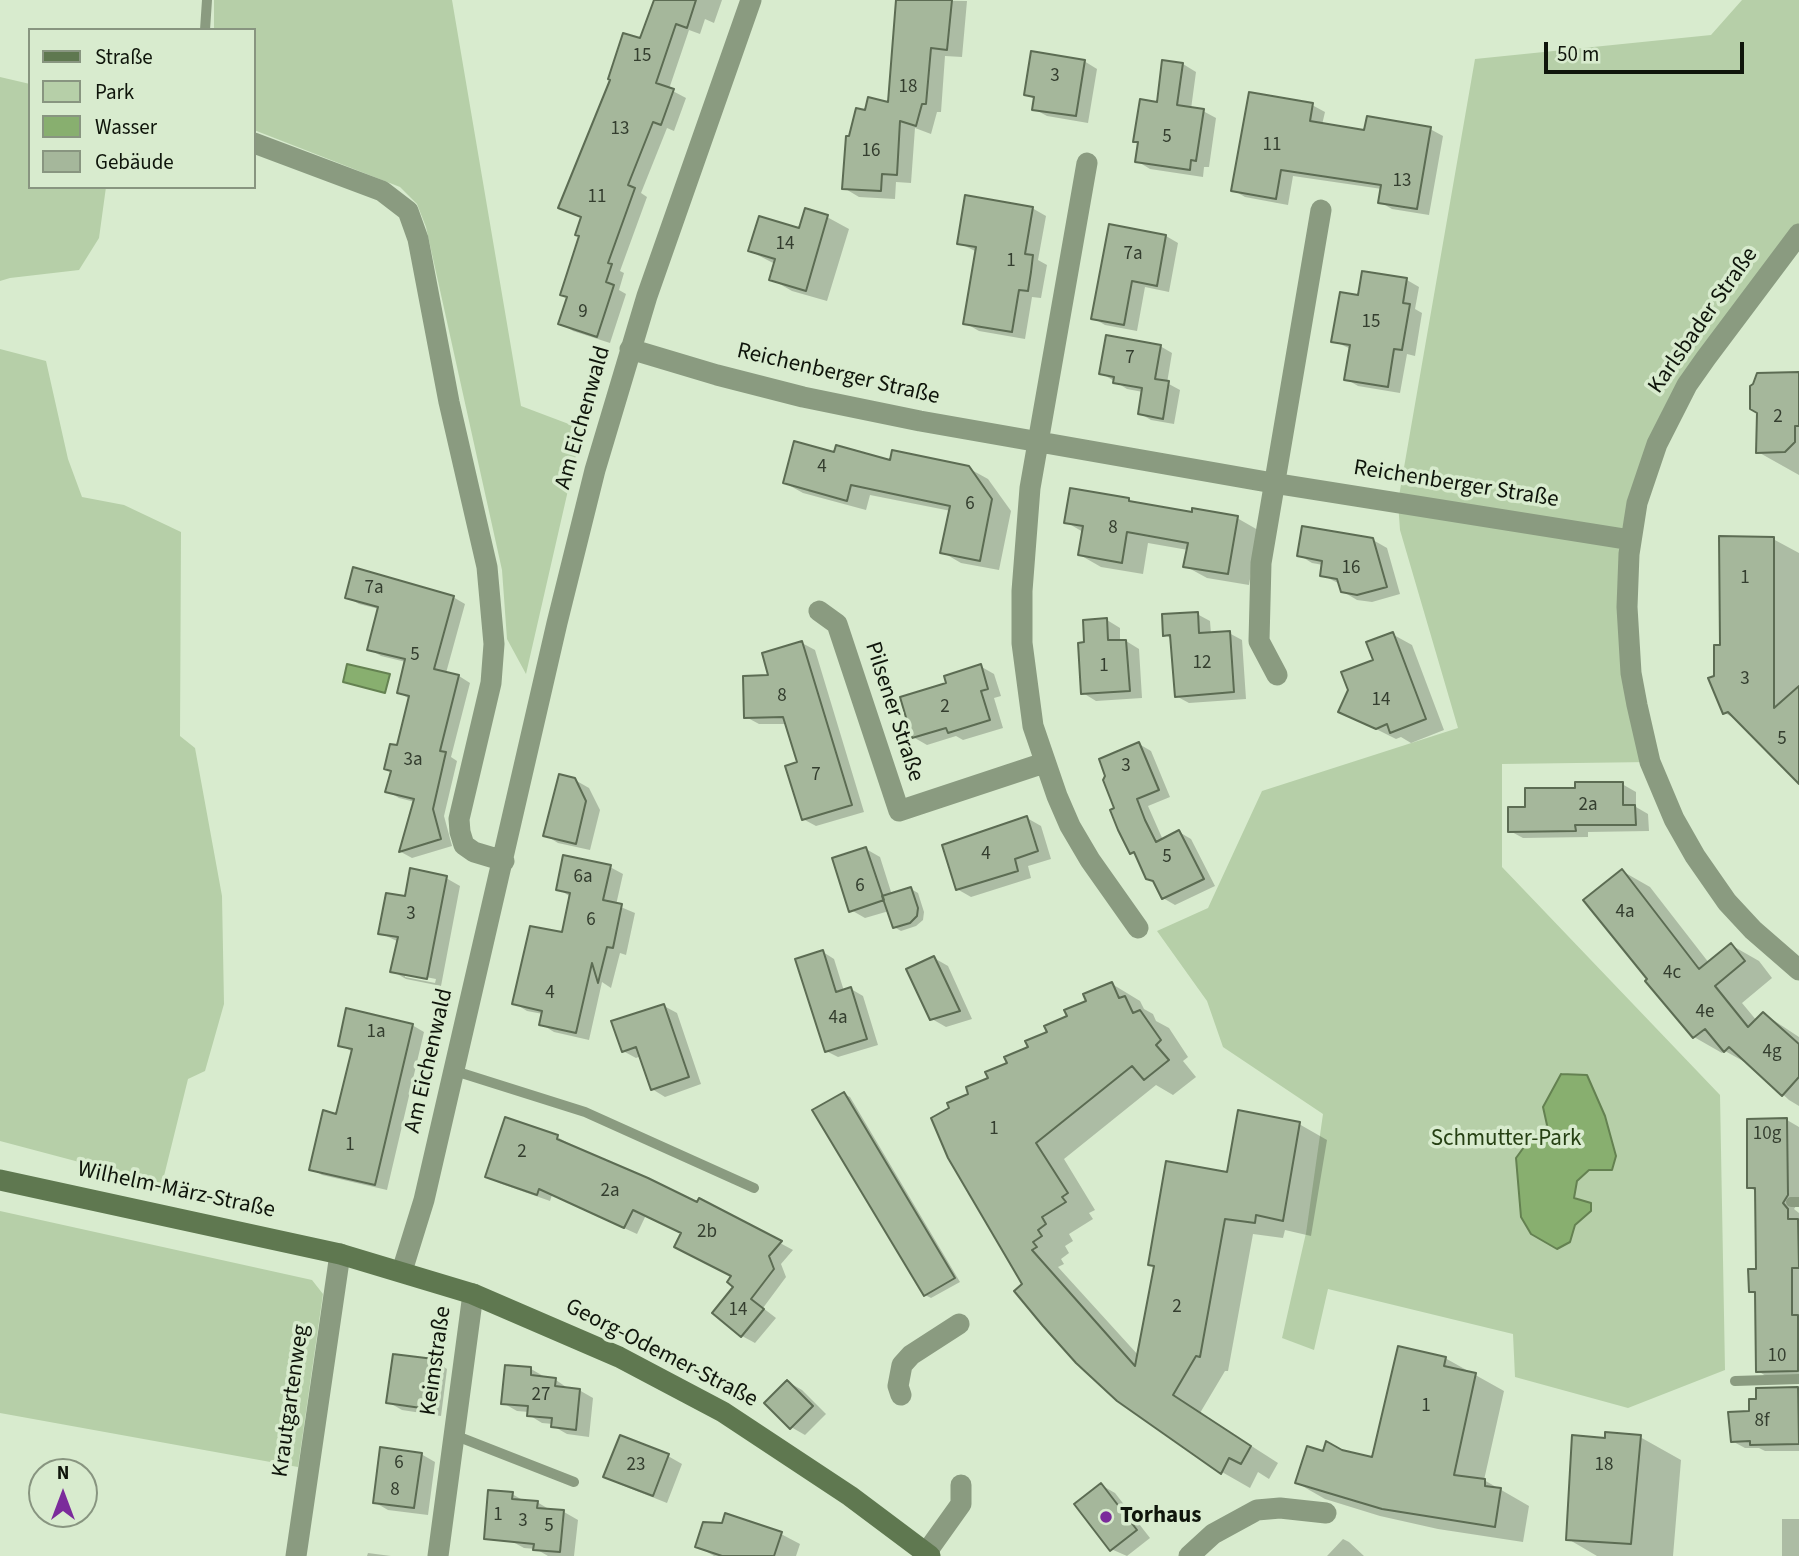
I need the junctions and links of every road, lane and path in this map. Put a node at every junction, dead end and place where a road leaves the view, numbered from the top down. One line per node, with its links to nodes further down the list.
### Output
1 (207, 0): 3 (lane)
2 (751, 0): 8 (street, Am Eichenwald)
3 (205, 28)
4 (256, 144): 15 (street)
5 (1087, 163): 9 (street)
6 (1321, 210): 10 (street)
7 (1799, 234): 11 (street, Karlsbader Straße)
8 (630, 349): 9 (street, Reichenberger Straße); 15 (street, Am Eichenwald)
9 (1037, 443): 10 (street, Reichenberger Straße); 14 (street)
10 (1273, 483): 11 (street, Reichenberger Straße); 13 (street)
11 (1631, 540): 17 (street, Karlsbader Straße)
12 (819, 611): 14 (street, Pilsener Straße)
13 (1277, 675)
14 (1044, 763): 16 (street)
15 (504, 861): 18 (street, Am Eichenwald)
16 (1138, 928)
17 (1799, 970)
18 (455, 1071): 20 (lane); 22 (street, Am Eichenwald)
19 (0, 1180): 21 (street, Wilhelm-März-Straße)
20 (754, 1188)
21 (340, 1254): 22 (street, Georg-Odemer-Straße); 33 (street, Krautgartenweg)
22 (402, 1271): 23 (street, Georg-Odemer-Straße)
23 (473, 1294): 28 (street, Keimstraße); 32 (street, Georg-Odemer-Straße)
24 (959, 1324): 27 (street)
25 (1799, 1379): 26 (lane)
26 (1735, 1381)
27 (901, 1395)
28 (454, 1435): 29 (lane, Keimstraße); 34 (street, Keimstraße)
29 (574, 1482)
30 (961, 1485): 32 (street)
31 (1326, 1513): 35 (street)
32 (928, 1555)
33 (296, 1556)
34 (438, 1556)
35 (1189, 1556)

